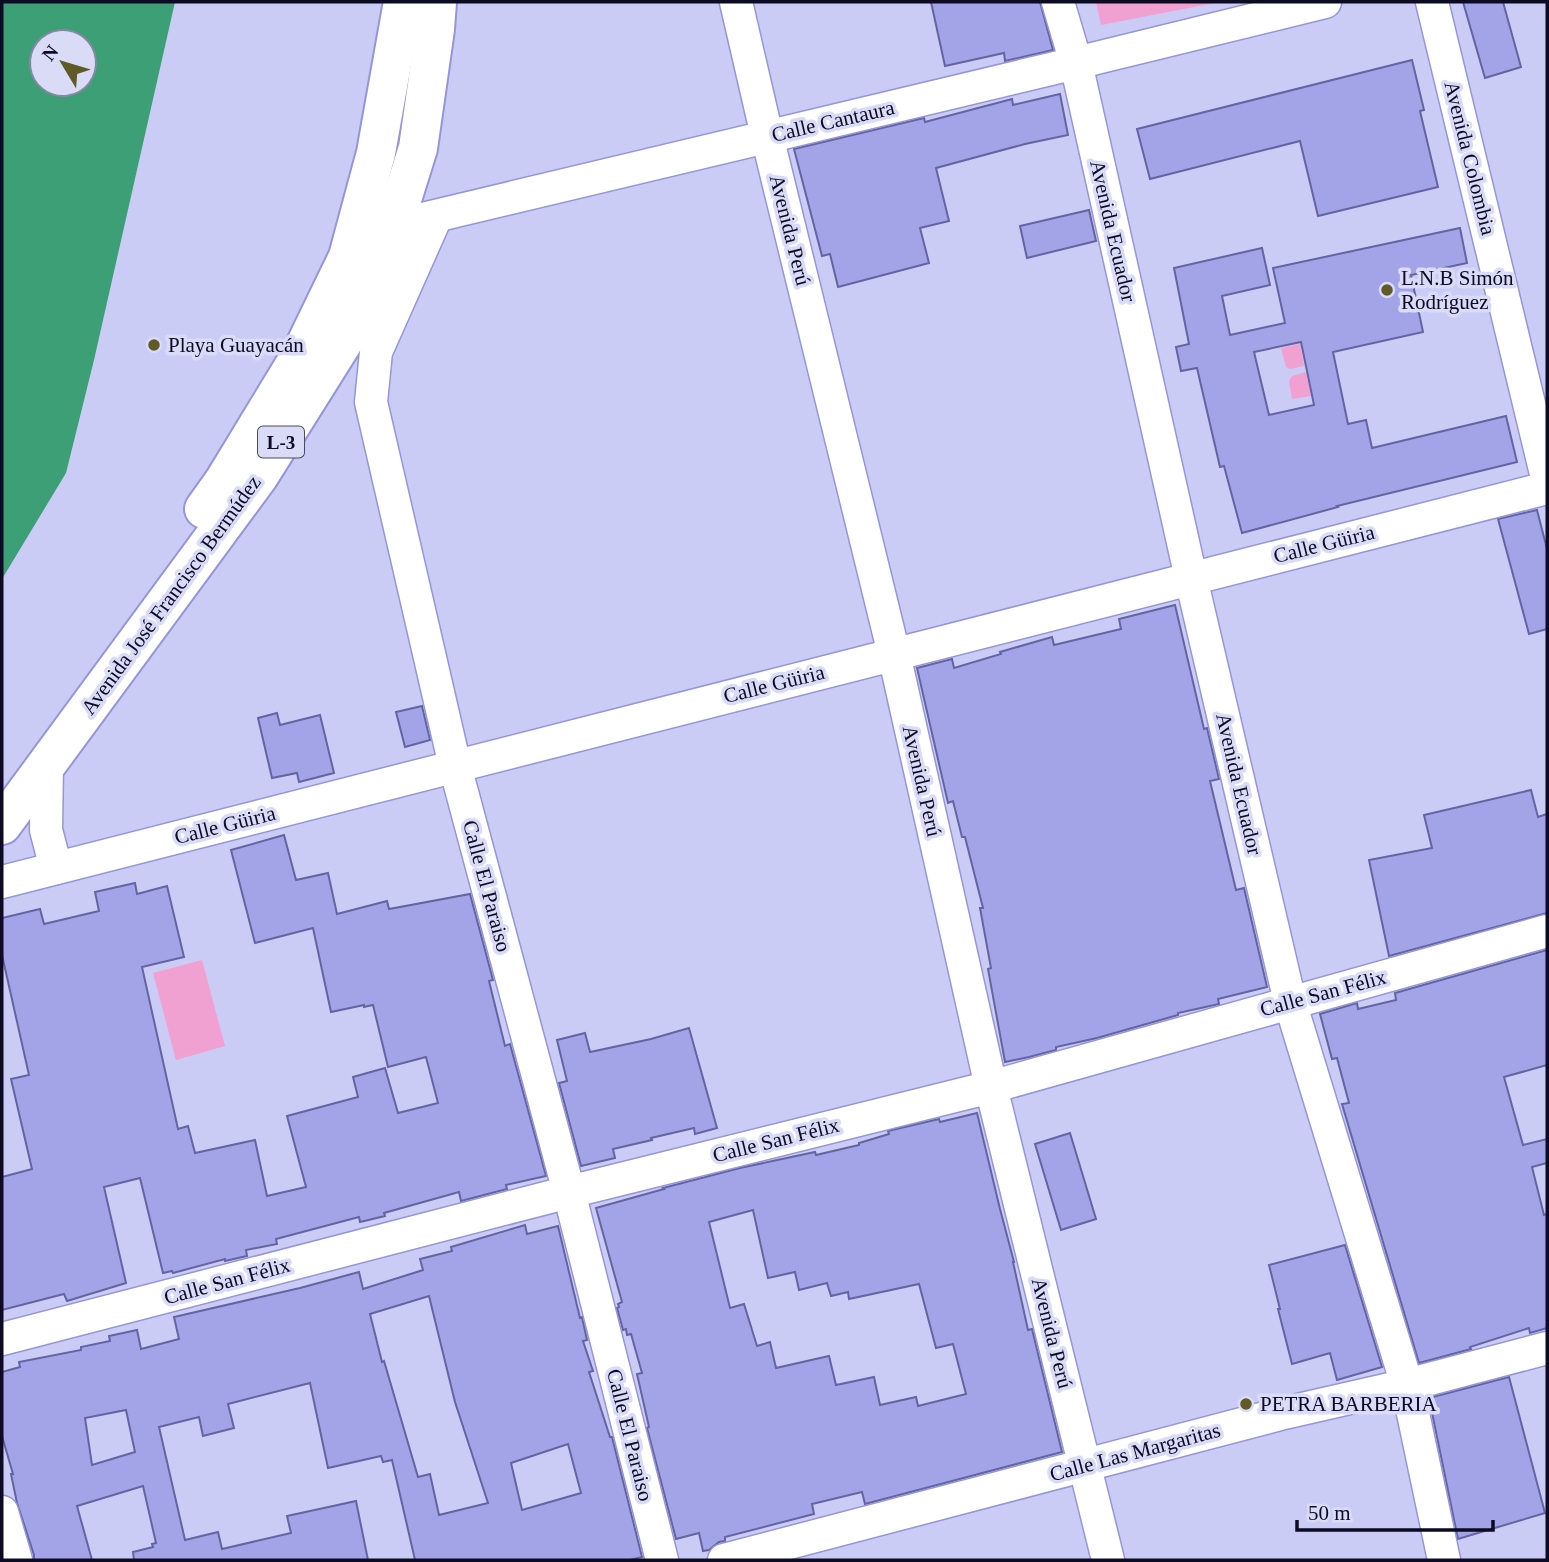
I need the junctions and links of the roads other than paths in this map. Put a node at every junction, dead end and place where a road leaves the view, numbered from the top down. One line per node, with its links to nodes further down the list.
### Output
1 (403, 2): 11 (main road, Avenida José Francisco Bermúdez / L-3)
2 (438, 2): 10 (main road, Avenida José Francisco Bermúdez / L-3)
3 (736, 2): 8 (street, Avenida Perú)
4 (1058, 2): 7 (street, Avenida Ecuador)
5 (1325, 2): 7 (street, Calle Cantaura)
6 (1432, 2): 12 (street, Avenida Colombia)
7 (1076, 63): 8 (street, Calle Cantaura); 14 (street, Avenida Ecuador)
8 (767, 136): 9 (street, Calle Cantaura); 15 (street, Avenida Perú)
9 (436, 217): 10 (street, Calle Cantaura); 17 (street, Calle El Paraiso)
10 (394, 225): 11 (street, Calle Cantaura); 16 (main road, Avenida José Francisco Bermúdez / L-3)
11 (348, 257): 18 (main road, Avenida José Francisco Bermúdez / L-3)
12 (1547, 478)
13 (1547, 488): 14 (street, Calle Güiria)
14 (1191, 578): 15 (street, Calle Güiria); 23 (street, Avenida Ecuador)
15 (894, 654): 17 (street, Calle Güiria); 24 (street, Avenida Perú)
16 (47, 763): 19 (main road, Avenida José Francisco Bermúdez / L-3); 20 (street)
17 (455, 766): 20 (street, Calle Güiria); 25 (street, Calle El Paraiso)
18 (2, 780)
19 (2, 825)
20 (56, 868): 21 (street, Calle Güiria)
21 (2, 882)
22 (1547, 931): 23 (street, Calle San Félix)
23 (1290, 1002): 24 (street, Calle San Félix); 28 (street, Avenida Ecuador)
24 (991, 1087): 25 (street, Calle San Félix); 29 (street, Avenida Perú)
25 (569, 1192): 26 (street, Calle San Félix); 32 (street, Calle El Paraiso)
26 (2, 1339)
27 (1547, 1348): 28 (street, Calle Las Margaritas)
28 (1407, 1385): 29 (street, Calle Las Margaritas); 35 (street, Avenida Ecuador)
29 (1084, 1466): 33 (street, Calle Las Margaritas); 34 (street, Avenida Perú)
30 (2, 1512): 31 (street)
31 (16, 1560)
32 (662, 1560)
33 (724, 1560)
34 (1108, 1560)
35 (1444, 1560)

